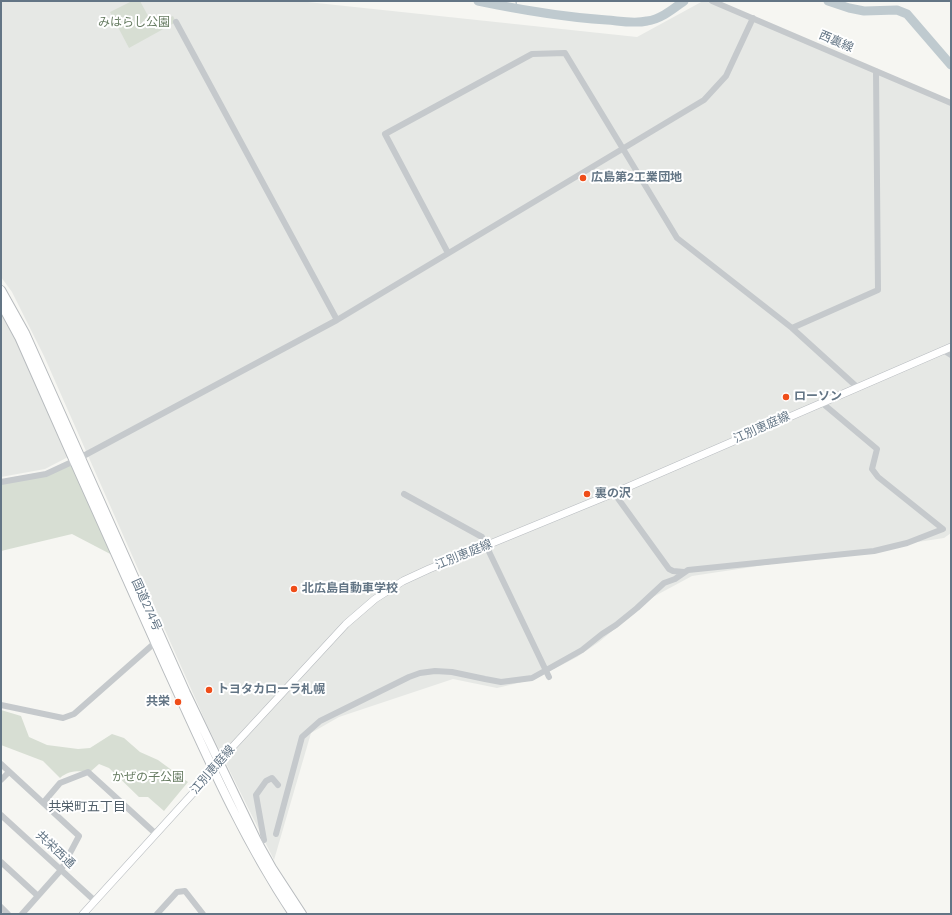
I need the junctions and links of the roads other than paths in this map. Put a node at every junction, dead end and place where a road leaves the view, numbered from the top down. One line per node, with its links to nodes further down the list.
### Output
1 (712, 1): 2 (street, 西裏線)
2 (753, 18): 4 (street, 西裏線); 6 (street)
3 (176, 22): 10 (street)
4 (876, 71): 5 (street, 西裏線); 11 (street)
5 (951, 103)
6 (623, 149): 7 (street); 7 (street); 11 (street)
7 (448, 253): 10 (street)
8 (1, 290): 17 (highway, 国道274号)
9 (1, 304): 17 (highway, 国道274号)
10 (337, 320): 17 (street)
11 (792, 328): 15 (street)
12 (951, 346): 13 (main road, 江別恵庭線)
13 (943, 350): 14 (street); 15 (main road, 江別恵庭線)
14 (951, 355)
15 (857, 387): 16 (main road, 江別恵庭線)
16 (821, 402): 19 (main road, 江別恵庭線); 22 (street)
17 (78, 460): 18 (street); 23 (highway, 国道274号)
18 (1, 482)
19 (614, 493): 21 (main road, 江別恵庭線); 22 (street)
20 (404, 494): 21 (street)
21 (487, 546): 24 (street); 27 (main road, 江別恵庭線)
22 (684, 572): 24 (street)
23 (158, 640): 26 (street); 27 (highway, 国道274号); 29 (highway, 国道274号)
24 (547, 669): 25 (street); 36 (street)
25 (550, 677)
26 (1, 705)
27 (219, 762): 29 (main road, 江別恵庭線); 37 (highway, 国道274号)
28 (1, 764): 30 (street)
29 (213, 768): 35 (main road, 江別恵庭線); 48 (highway, 国道274号)
30 (9, 772): 31 (street); 33 (street)
31 (1, 780)
32 (278, 785): 37 (street)
33 (43, 802): 35 (street); 39 (street)
34 (1, 815): 39 (street, 共栄西通)
35 (156, 834): 41 (main road, 江別恵庭線)
36 (276, 834)
37 (258, 843): 49 (highway, 国道274号)
38 (1, 862): 40 (street)
39 (61, 870): 40 (street); 41 (street, 共栄西通)
40 (38, 896): 45 (street)
41 (95, 901): 46 (main road, 江別恵庭線)
42 (1, 907): 44 (street)
43 (160, 913): 47 (street)
44 (8, 914)
45 (22, 914)
46 (83, 914)
47 (203, 914)
48 (293, 914)
49 (302, 914)

